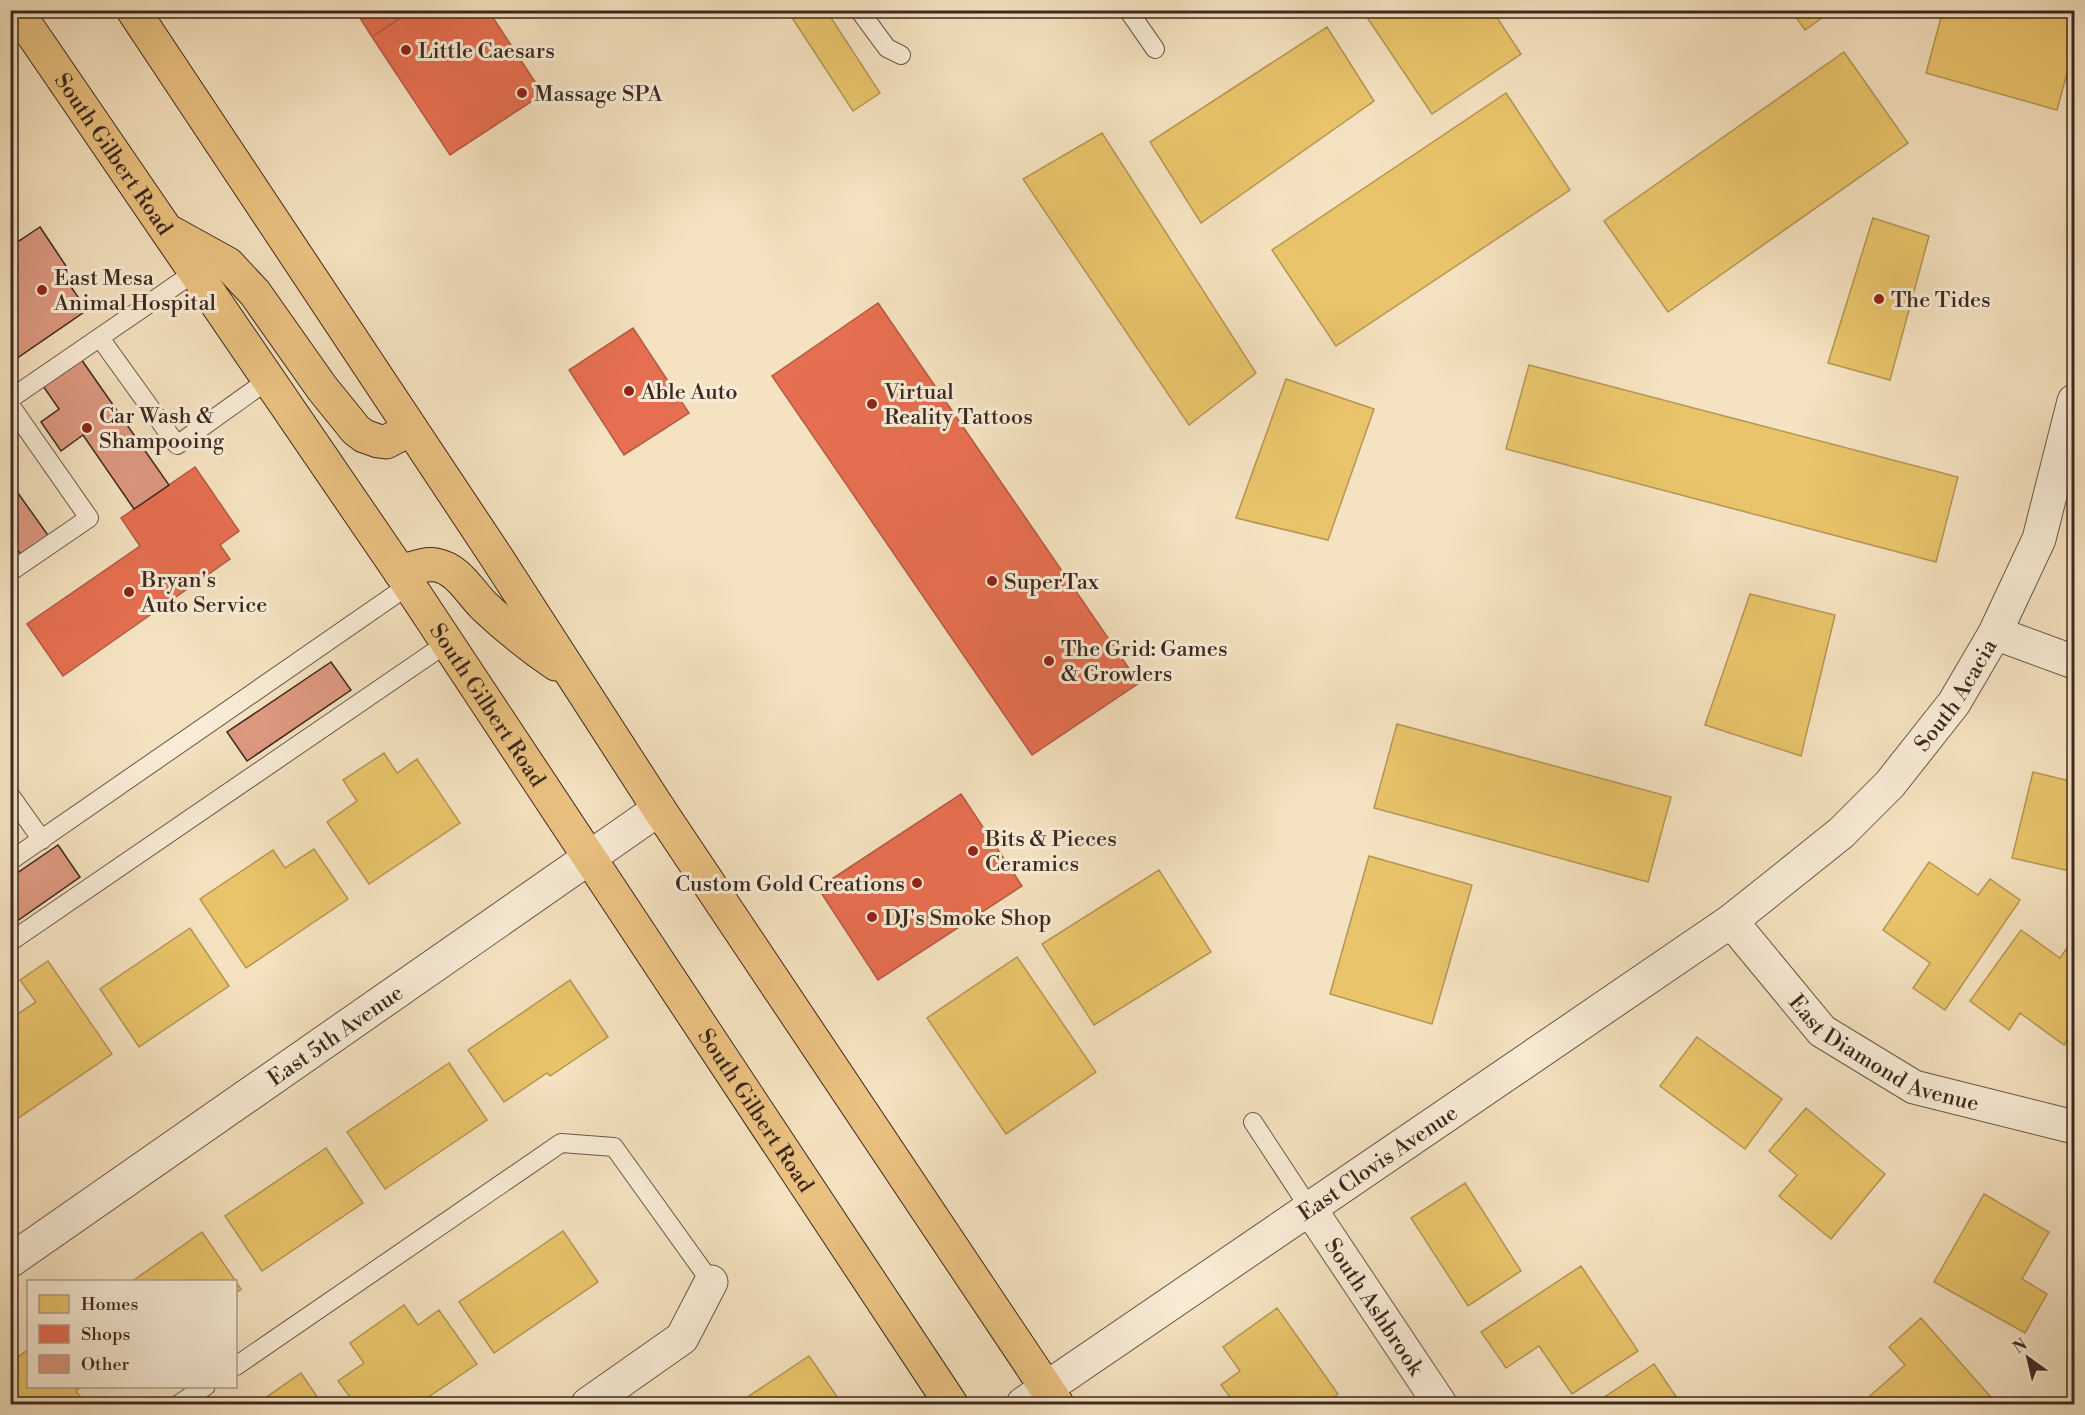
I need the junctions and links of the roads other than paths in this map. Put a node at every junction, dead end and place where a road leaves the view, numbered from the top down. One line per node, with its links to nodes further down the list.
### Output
1 (16, 10): 7 (main road, South Gilbert Road)
2 (133, 10): 14 (main road)
3 (859, 10): 6 (lane)
4 (1128, 10): 5 (lane)
5 (1155, 50)
6 (901, 55)
7 (165, 229): 8 (main road, South Gilbert Road); 14 (main road)
8 (195, 272): 9 (lane); 10 (main road, South Gilbert Road)
9 (100, 338): 10 (lane); 11 (lane)
10 (268, 380): 16 (main road, South Gilbert Road)
11 (10, 399)
12 (2074, 401): 17 (street, South Acacia)
13 (10, 405): 15 (lane)
14 (411, 429): 20 (main road)
15 (11, 570)
16 (404, 579): 18 (main road, South Gilbert Road); 20 (main road); 23 (lane)
17 (1995, 633): 19 (street); 26 (street, South Acacia)
18 (447, 643): 24 (main road, South Gilbert Road); 27 (lane)
19 (2074, 662)
20 (574, 678): 22 (main road)
21 (10, 795): 23 (lane)
22 (659, 810): 24 (street, East 5th Avenue); 35 (main road)
23 (42, 840): 25 (lane)
24 (590, 859): 31 (street, East 5th Avenue); 38 (main road, South Gilbert Road)
25 (10, 861)
26 (1731, 921): 29 (street, East Diamond Avenue); 30 (street, East Clovis Avenue)
27 (10, 942)
28 (1253, 1122): 30 (lane)
29 (2074, 1127)
30 (1310, 1209): 35 (street, East Clovis Avenue); 39 (street, South Ashbrook)
31 (10, 1261)
32 (711, 1282): 33 (lane); 37 (street)
33 (237, 1365)
34 (203, 1388): 36 (lane)
35 (1042, 1399)
36 (179, 1404)
37 (588, 1404)
38 (951, 1404)
39 (1440, 1404)

